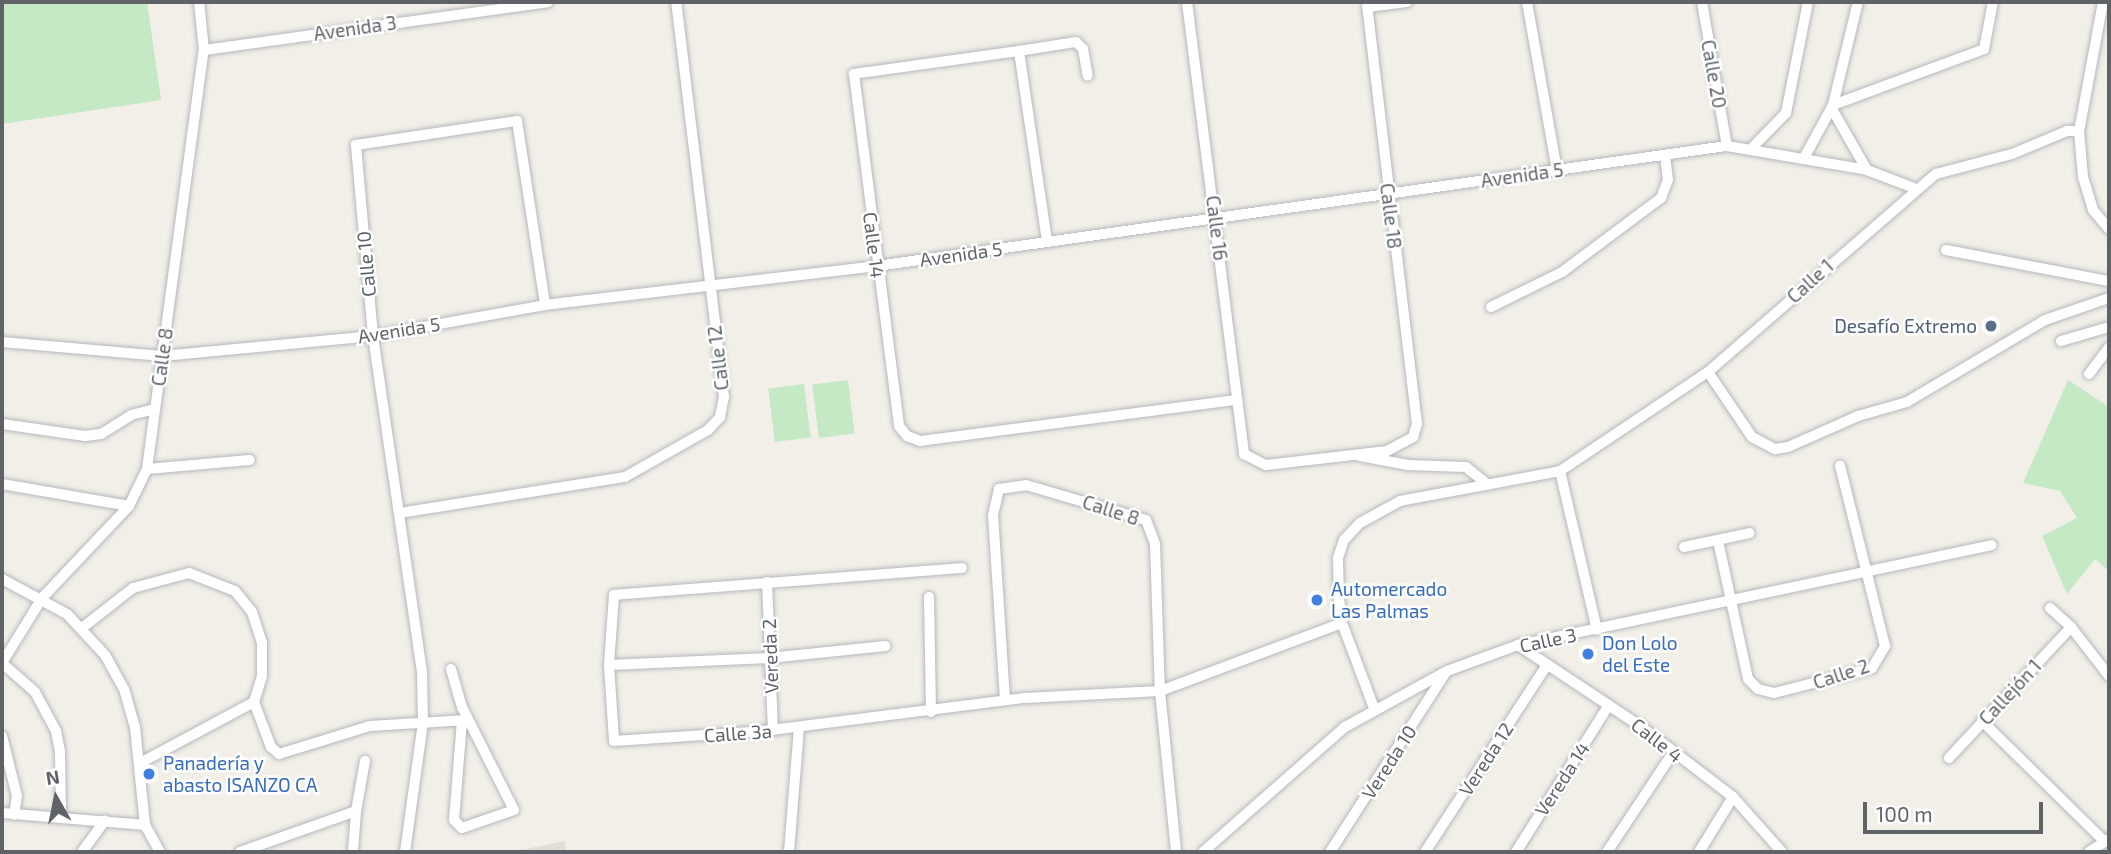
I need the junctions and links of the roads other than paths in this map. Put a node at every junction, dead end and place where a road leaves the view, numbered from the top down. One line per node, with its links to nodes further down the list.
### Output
1 (199, 2): 12 (street, Calle 8)
2 (548, 2): 12 (street, Avenida 3)
3 (676, 2): 31 (street, Calle 12)
4 (1187, 2): 25 (street, Calle 16)
5 (1407, 2): 24 (street, Calle 18)
6 (1527, 2): 21 (street)
7 (1702, 2): 17 (street, Calle 20)
8 (1808, 2): 18 (street)
9 (1858, 2): 15 (street)
10 (1993, 2): 15 (street)
11 (2104, 2): 16 (street)
12 (204, 50): 40 (street, Calle 8)
13 (1019, 51): 14 (street); 27 (street); 29 (street, Calle 14)
14 (1088, 76)
15 (1832, 107): 20 (street); 22 (street)
16 (2079, 131): 23 (street, Calle 1); 26 (street)
17 (1727, 146): 18 (street, Avenida 5); 19 (street, Avenida 5)
18 (1750, 150): 20 (street, Avenida 5)
19 (1665, 155): 21 (street, Avenida 5); 34 (street)
20 (1804, 158): 22 (street, Avenida 5)
21 (1557, 170): 24 (street, Avenida 5)
22 (1867, 170): 23 (street, Avenida 5)
23 (1914, 188): 41 (street, Calle 1)
24 (1388, 194): 25 (street, Avenida 5); 46 (street, Calle 18)
25 (1216, 218): 27 (street, Avenida 5); 43 (street, Calle 16)
26 (2109, 229)
27 (1047, 241): 29 (street, Avenida 5)
28 (1946, 250): 30 (street)
29 (877, 266): 31 (street, Avenida 5); 43 (street, Calle 14)
30 (2109, 281)
31 (709, 285): 33 (street, Avenida 5); 54 (street, Calle 12)
32 (2109, 298): 41 (street)
33 (545, 305): 36 (street, Avenida 5); 36 (street, Calle 10)
34 (1492, 307)
35 (2109, 327): 37 (street)
36 (373, 335): 40 (street, Avenida 5); 54 (street, Calle 10)
37 (2061, 341)
38 (2, 342): 40 (street, Avenida 5)
39 (2109, 347): 42 (street)
40 (162, 356): 44 (street, Calle 8)
41 (1708, 372): 50 (street, Calle 1)
42 (2089, 374)
43 (1237, 400): 46 (street, Calle 16)
44 (155, 409): 45 (street); 49 (street, Calle 8)
45 (2, 424)
46 (1354, 454): 52 (street)
47 (250, 460): 49 (street)
48 (1840, 466): 60 (street, Calle 2)
49 (147, 469): 53 (street, Calle 8)
50 (1560, 471): 52 (street, Calle 1); 70 (street)
51 (2, 484): 53 (street)
52 (1488, 485): 67 (street, Calle 1)
53 (129, 506): 64 (street, Calle 8)
54 (400, 513): 88 (street, Calle 10)
55 (1750, 533): 56 (street)
56 (1718, 541): 58 (street); 65 (street, Calle 2)
57 (1992, 545): 60 (street, Calle 3)
58 (1684, 547)
59 (962, 568): 62 (street, Calle 3a)
60 (1863, 573): 65 (street, Calle 3); 65 (street, Calle 2)
61 (2, 579): 64 (street)
62 (767, 582): 73 (street, Vereda 2); 75 (street, Calle 3a)
63 (929, 597): 85 (street)
64 (43, 598): 69 (street); 74 (street, Calle 8)
65 (1731, 601): 70 (street, Calle 3)
66 (2050, 608): 68 (street)
67 (1342, 623): 80 (street, Calle 3a); 84 (street, Calle 1)
68 (2071, 627): 79 (street); 87 (street, Callejón 1)
69 (82, 628): 82 (street); 95 (street)
70 (1597, 629): 71 (street, Calle 3)
71 (1518, 645): 76 (street, Calle 4); 78 (street, Calle 3)
72 (885, 646): 73 (street)
73 (769, 658): 75 (street); 90 (street, Vereda 2)
74 (2, 663): 100 (street)
75 (609, 665): 90 (street, Calle 3a)
76 (1547, 665): 83 (street, Calle 4); 113 (street, Vereda 12)
77 (451, 669): 86 (street)
78 (1447, 671): 84 (street, Calle 3); 112 (street, Vereda 10)
79 (2109, 676)
80 (1160, 691): 81 (street, Calle 3a); 81 (street, Calle 8); 110 (street, Calle 8)
81 (1005, 700): 85 (street, Calle 3a)
82 (254, 702): 88 (street); 95 (street)
83 (1609, 705): 92 (street, Calle 4); 114 (street, Vereda 14)
84 (1374, 708): 111 (street, Calle 3)
85 (931, 712): 89 (street, Calle 3a)
86 (466, 720): 86 (street); 88 (street)
87 (1982, 721): 93 (street, Callejón 1); 103 (street)
88 (423, 723): 108 (street, Calle 10)
89 (799, 728): 90 (street, Calle 3a); 109 (street)
90 (773, 730)
91 (2, 736): 99 (street)
92 (1672, 754): 96 (street, Calle 4); 115 (street)
93 (1949, 758)
94 (365, 761): 97 (street)
95 (140, 763): 102 (street)
96 (1733, 797): 116 (street); 117 (street, Calle 4)
97 (356, 811): 106 (street); 107 (street)
98 (2, 813): 99 (street)
99 (14, 815): 100 (street)
100 (61, 818): 101 (street)
101 (105, 820): 102 (street); 104 (street)
102 (145, 825): 105 (street)
103 (2107, 841): 118 (street)
104 (82, 852)
105 (160, 852)
106 (240, 852)
107 (353, 852)
108 (405, 852)
109 (789, 852)
110 (1176, 852)
111 (1203, 852)
112 (1330, 852)
113 (1425, 852)
114 (1516, 852)
115 (1606, 852)
116 (1699, 852)
117 (1782, 852)
118 (2089, 852)

